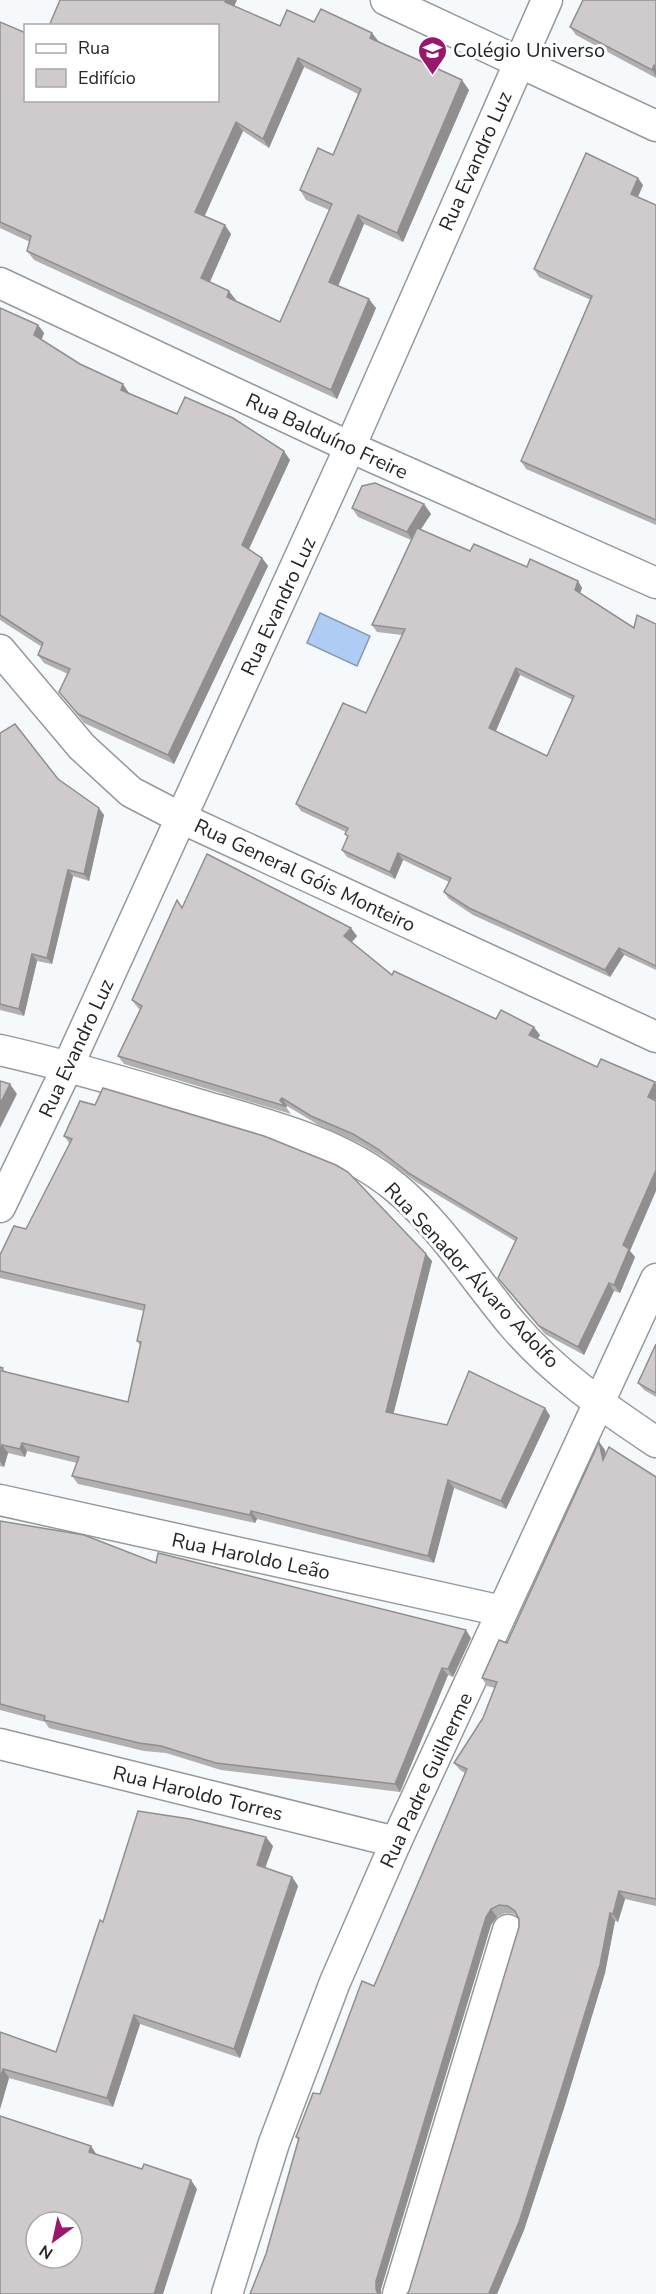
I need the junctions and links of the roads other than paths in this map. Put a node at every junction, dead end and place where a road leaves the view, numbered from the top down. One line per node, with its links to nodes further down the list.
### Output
1 (386, 0): 3 (street)
2 (547, 0): 3 (street, Rua Evandro Luz)
3 (519, 62): 4 (street); 6 (street, Rua Evandro Luz)
4 (656, 126)
5 (0, 283): 6 (street, Rua Balduíno Freire)
6 (350, 447): 7 (street, Rua Balduíno Freire); 9 (street, Rua Evandro Luz)
7 (656, 583)
8 (0, 650): 9 (street, Rua General Góis Monteiro)
9 (181, 818): 10 (street, Rua General Góis Monteiro); 12 (street, Rua Evandro Luz)
10 (656, 1037)
11 (0, 1050): 12 (street, Rua Senador Álvaro Adolfo)
12 (68, 1066): 13 (street, Rua Evandro Luz); 15 (street, Rua Senador Álvaro Adolfo)
13 (0, 1207)
14 (656, 1279): 15 (street, Rua Padre Guilherme)
15 (598, 1403): 16 (street, Rua Senador Álvaro Adolfo); 18 (street, Rua Padre Guilherme)
16 (656, 1442)
17 (0, 1500): 18 (street, Rua Haroldo Leão)
18 (502, 1611): 20 (street, Rua Padre Guilherme)
19 (0, 1744): 20 (street, Rua Haroldo Torres)
20 (396, 1842): 22 (street, Rua Padre Guilherme)
21 (508, 1930): 23 (street)
22 (227, 2294)
23 (398, 2294)

